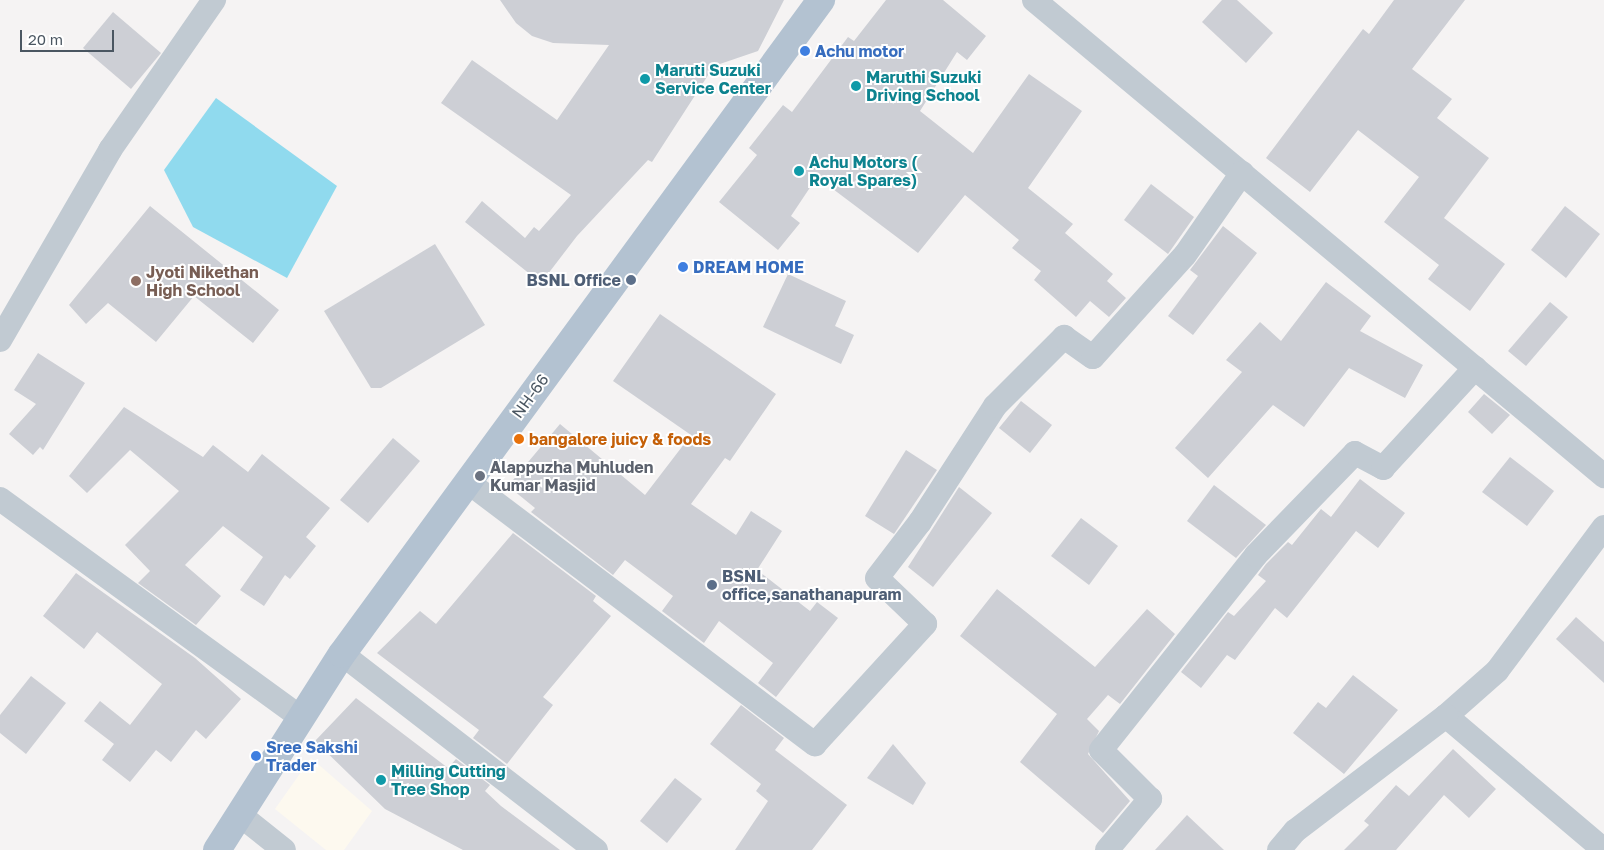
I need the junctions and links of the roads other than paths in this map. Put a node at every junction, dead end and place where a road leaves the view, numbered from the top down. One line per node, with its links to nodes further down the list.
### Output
1 (214, 0): 5 (street)
2 (821, 0): 8 (main road, NH-66)
3 (1034, 0): 4 (street)
4 (1242, 173): 6 (street); 8 (street)
5 (0, 340)
6 (1475, 368): 7 (street); 18 (street)
7 (1604, 476)
8 (468, 482): 11 (main road, NH-66)
9 (0, 499): 13 (street)
10 (1604, 527): 12 (street)
11 (342, 654): 13 (main road, NH-66); 17 (street)
12 (1446, 716): 19 (street); 20 (street)
13 (301, 718): 14 (main road, NH-66)
14 (240, 815): 15 (main road, NH-66); 16 (street)
15 (217, 850)
16 (284, 850)
17 (596, 850)
18 (1107, 850)
19 (1279, 850)
20 (1604, 850)

